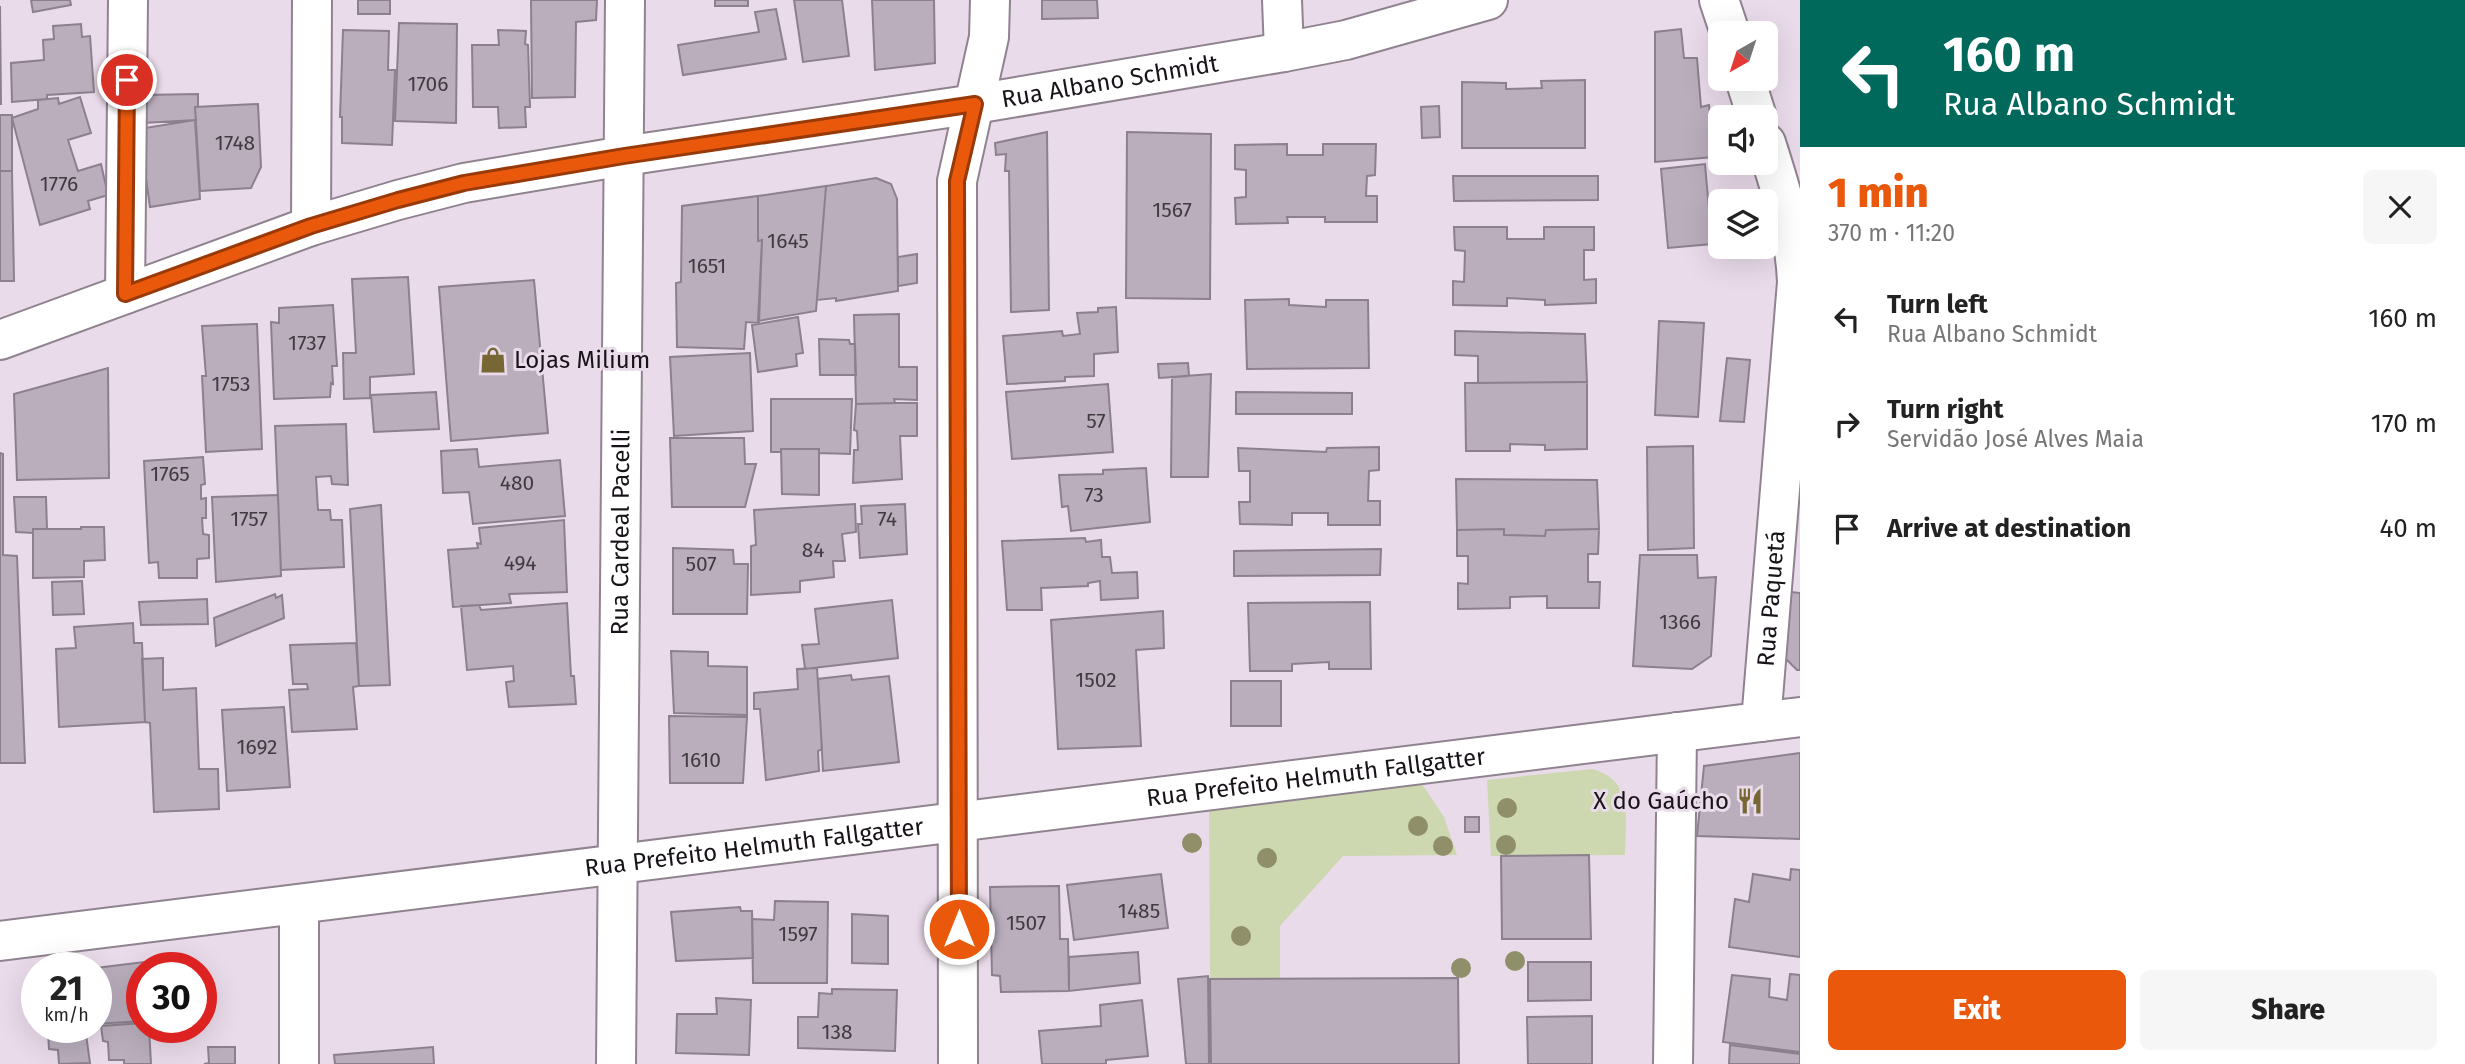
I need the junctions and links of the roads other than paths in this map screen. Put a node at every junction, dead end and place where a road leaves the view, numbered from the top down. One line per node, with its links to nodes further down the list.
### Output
1 (128, 0): 14 (street)
2 (313, 0): 13 (street)
3 (625, 0): 11 (street, Rua Cardeal Pacelli)
4 (989, 0): 10 (street)
5 (1282, 0): 9 (street)
6 (1488, 0): 9 (street, Rua Albano Schmidt)
7 (1719, 0): 8 (street)
8 (1726, 21)
9 (1284, 51): 10 (street, Rua Albano Schmidt)
10 (975, 104): 11 (street, Rua Albano Schmidt); 19 (street)
11 (624, 156): 13 (street, Rua Albano Schmidt); 20 (street, Rua Cardeal Pacelli)
12 (1776, 175): 17 (street, Rua Paquetá)
13 (311, 226): 14 (street, Rua Albano Schmidt)
14 (125, 294): 15 (street, Rua Albano Schmidt)
15 (0, 340)
16 (1800, 717): 17 (street, Rua Prefeito Helmuth Fallgatter)
17 (1761, 722): 18 (street, Rua Prefeito Helmuth Fallgatter)
18 (1677, 732): 19 (street, Rua Prefeito Helmuth Fallgatter); 26 (street)
19 (959, 822): 20 (street, Rua Prefeito Helmuth Fallgatter); 25 (street)
20 (618, 864): 21 (street, Rua Prefeito Helmuth Fallgatter); 24 (street, Rua Cardeal Pacelli)
21 (299, 904): 22 (street, Rua Prefeito Helmuth Fallgatter); 23 (street)
22 (0, 941)
23 (299, 1064)
24 (616, 1064)
25 (958, 1064)
26 (1673, 1064)

